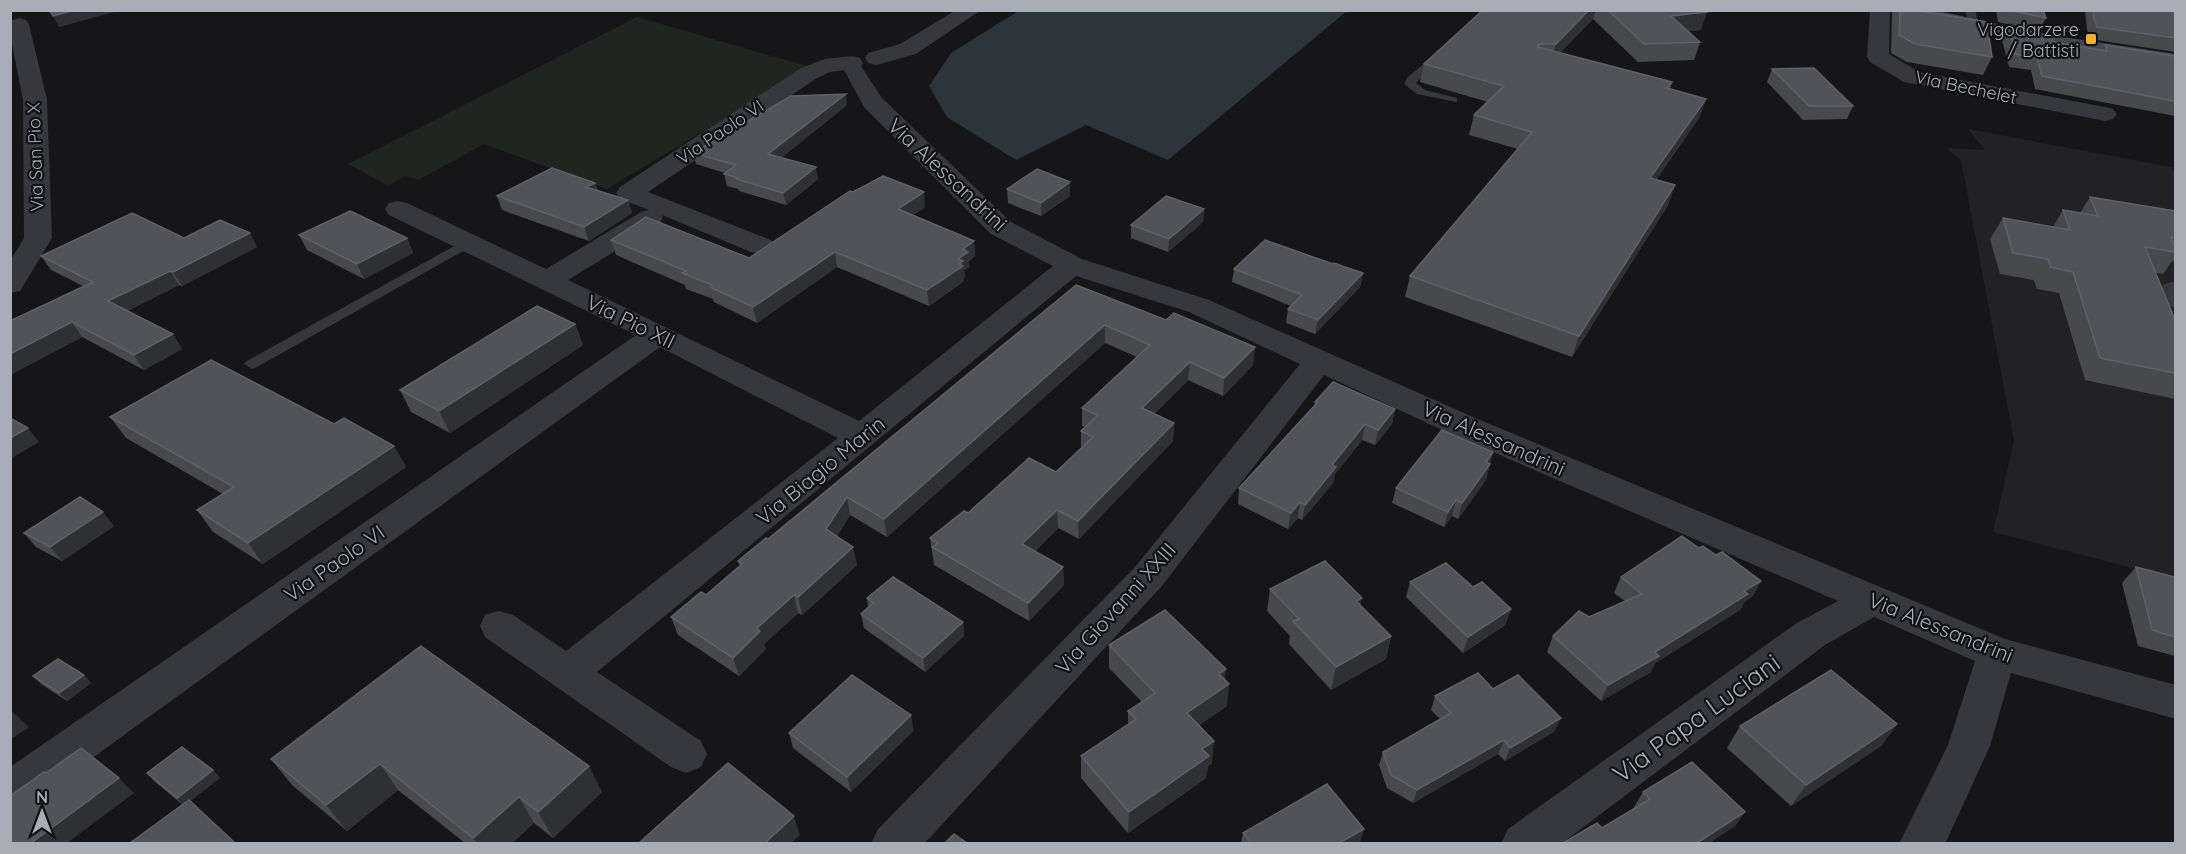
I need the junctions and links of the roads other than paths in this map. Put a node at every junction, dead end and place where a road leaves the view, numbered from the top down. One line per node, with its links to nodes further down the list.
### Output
1 (971, 10): 9 (street)
2 (1880, 10): 12 (street, Via Bechelet)
3 (1903, 10): 4 (main road)
4 (1972, 18): 6 (main road)
5 (19, 24): 19 (street, Via San Pio X)
6 (2058, 42): 8 (main road); 10 (main road)
7 (1447, 47): 11 (lane)
8 (2175, 61)
9 (868, 70): 13 (street, Via Paolo VI); 17 (street, Via Alessandrini)
10 (2175, 72)
11 (1453, 100)
12 (2105, 114)
13 (667, 208): 16 (street, Via Paolo VI); 18 (street)
14 (398, 209): 15 (street, Via Pio XII)
15 (467, 243): 18 (street, Via Pio XII); 22 (lane)
16 (761, 246)
17 (1072, 265): 21 (street, Via Alessandrini); 23 (street, Via Biagio Marin)
18 (546, 281): 20 (street, Via Pio XII)
19 (10, 285)
20 (658, 334): 23 (street, Via Pio XII); 30 (street, Via Paolo VI)
21 (1320, 359): 24 (street, Via Alessandrini); 31 (street, Via Giovanni XXIII)
22 (252, 364)
23 (862, 436): 27 (street, Via Biagio Marin)
24 (1873, 600): 26 (street, Via Alessandrini); 32 (street, Via Papa Luciani)
25 (498, 626): 27 (street)
26 (1997, 653): 28 (street, Via Alessandrini); 33 (street)
27 (567, 673): 29 (street)
28 (2175, 702)
29 (686, 754)
30 (10, 792)
31 (894, 843)
32 (1524, 843)
33 (1922, 843)

